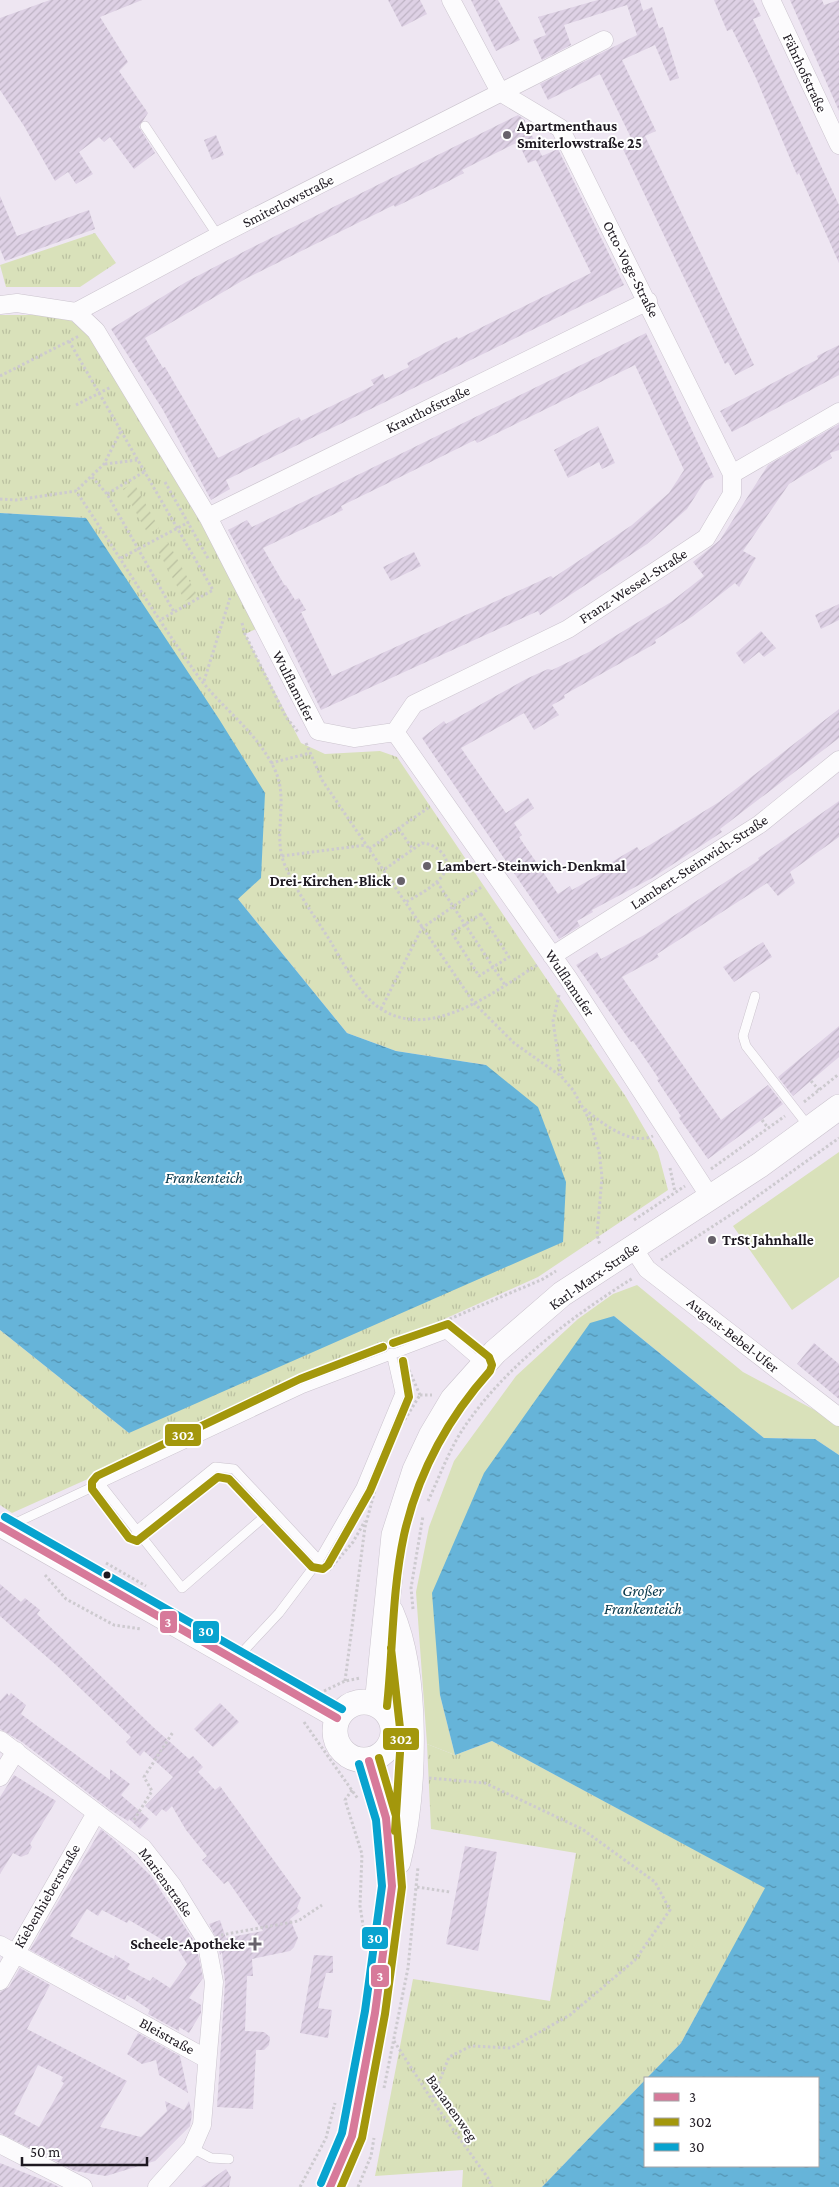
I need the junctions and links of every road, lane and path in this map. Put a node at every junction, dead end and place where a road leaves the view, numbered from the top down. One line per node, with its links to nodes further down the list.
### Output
1 (451, 0): 4 (street)
2 (771, 0): 6 (street, Fährhofstraße)
3 (604, 40): 4 (street)
4 (500, 92): 7 (street, Smiterlowstraße); 8 (street, Otto-Voge-Straße)
5 (145, 126): 7 (lane)
6 (839, 145)
7 (218, 236): 10 (street, Smiterlowstraße)
8 (648, 301): 24 (street, Otto-Voge-Straße); 30 (street, Krauthofstraße)
9 (0, 305): 10 (street)
10 (76, 312): 11 (street, Wulflamufer)
11 (96, 331): 12 (path); 30 (street, Wulflamufer)
12 (69, 341): 13 (path); 16 (path)
13 (0, 376)
14 (106, 378): 15 (path)
15 (111, 387): 16 (path); 17 (path)
16 (98, 394): 18 (path); 20 (path)
17 (116, 395)
18 (76, 405)
19 (839, 412): 24 (street)
20 (121, 431): 21 (path); 22 (path)
21 (137, 460): 22 (path); 23 (path)
22 (104, 464): 25 (path)
23 (144, 472): 28 (path); 32 (path)
24 (732, 474): 43 (street, Franz-Wessel-Straße)
25 (92, 477): 27 (path); 28 (path)
26 (164, 480): 31 (path)
27 (76, 491): 29 (path); 34 (path)
28 (107, 494): 33 (path)
29 (0, 499)
30 (206, 515): 31 (path); 43 (street, Wulflamufer)
31 (188, 522): 32 (path); 35 (path)
32 (177, 528): 33 (path); 39 (path)
33 (138, 549): 34 (path); 39 (path)
34 (121, 558): 41 (path)
35 (212, 565)
36 (226, 590): 37 (path)
37 (230, 598): 38 (path); 42 (path)
38 (234, 604)
39 (174, 612): 41 (path)
40 (241, 617): 44 (path)
41 (160, 620): 42 (path)
42 (203, 682): 48 (path)
43 (396, 732): 49 (street, Wulflamufer)
44 (304, 740): 45 (path); 46 (path)
45 (311, 743)
46 (310, 753): 48 (path); 51 (path)
47 (839, 760): 62 (street, Lambert-Steinwich-Straße)
48 (271, 763): 54 (path)
49 (442, 798): 50 (path); 56 (street, Wulflamufer)
50 (399, 829): 52 (path); 53 (path)
51 (366, 845): 53 (path); 54 (path)
52 (412, 848): 55 (path); 57 (path)
53 (369, 849): 55 (path)
54 (282, 856): 68 (path)
55 (384, 869): 58 (path)
56 (498, 876): 59 (path); 62 (street, Wulflamufer)
57 (437, 882): 58 (path); 59 (path)
58 (406, 902): 61 (path)
59 (453, 907): 60 (path); 61 (path)
60 (465, 924): 63 (path); 63 (path); 63 (path)
61 (422, 928): 67 (path); 68 (path)
62 (552, 956): 64 (street, Wulflamufer); 65 (path)
63 (493, 967): 65 (path)
64 (568, 978): 70 (path); 81 (street, Wulflamufer)
65 (505, 985): 67 (path)
66 (755, 996): 75 (lane)
67 (474, 1003): 68 (path); 70 (path)
68 (381, 1008)
69 (839, 1074): 72 (path)
70 (561, 1076): 74 (path)
71 (811, 1081): 72 (path)
72 (819, 1090): 75 (path)
73 (839, 1107): 78 (main road, Karl-Marx-Straße)
74 (582, 1108): 79 (path); 82 (path)
75 (794, 1110): 77 (path); 78 (lane)
76 (762, 1120): 77 (path)
77 (768, 1128): 81 (path)
78 (810, 1129): 81 (main road, Karl-Marx-Straße)
79 (658, 1134)
80 (839, 1138): 84 (path)
81 (704, 1188): 83 (main road, Karl-Marx-Straße)
82 (600, 1244)
83 (633, 1248): 84 (street, August-Bebel-Ufer); 87 (main road, Karl-Marx-Straße)
84 (647, 1269): 88 (street, August-Bebel-Ufer)
85 (625, 1283): 95 (path)
86 (390, 1354): 87 (lane); 89 (lane); 93 (lane)
87 (482, 1365): 94 (main road, Karl-Marx-Straße)
88 (839, 1417)
89 (101, 1484): 91 (lane); 92 (lane)
90 (272, 1510): 92 (lane); 92 (lane); 93 (lane)
91 (2, 1528): 96 (street)
92 (136, 1531)
93 (319, 1560): 96 (lane)
94 (386, 1599): 99 (main road, Karl-Marx-Straße); 110 (main road)
95 (413, 1615)
96 (236, 1659): 100 (street)
97 (345, 1680): 98 (path)
98 (325, 1690)
99 (377, 1705): 100 (main road); 105 (main road)
100 (337, 1718): 105 (main road)
101 (304, 1722): 115 (path)
102 (173, 1732): 109 (path)
103 (0, 1740): 104 (street, Marienstraße)
104 (16, 1752): 106 (street); 108 (street, Marienstraße)
105 (369, 1761): 110 (main road)
106 (0, 1777)
107 (420, 1777): 121 (path)
108 (96, 1813): 109 (street, Marienstraße); 116 (street, Kiebenhieberstraße)
109 (126, 1833): 114 (street, Marienstraße)
110 (392, 1886): 128 (main road)
111 (418, 1887): 112 (path)
112 (450, 1892)
113 (322, 1905): 114 (path)
114 (206, 1940): 119 (street, Marienstraße)
115 (363, 1940)
116 (7, 1949): 117 (street, Kiebenhieberstraße); 119 (street, Bleistraße)
117 (0, 1981)
118 (394, 2041): 121 (path, Bananenweg)
119 (207, 2059): 123 (street, Bleistraße)
120 (338, 2095): 127 (path)
121 (432, 2100): 129 (path, Bananenweg)
122 (0, 2144): 125 (street)
123 (192, 2148): 124 (lane); 126 (street, Bleistraße)
124 (229, 2159)
125 (83, 2187)
126 (157, 2187)
127 (300, 2187)
128 (330, 2187)
129 (492, 2187)

